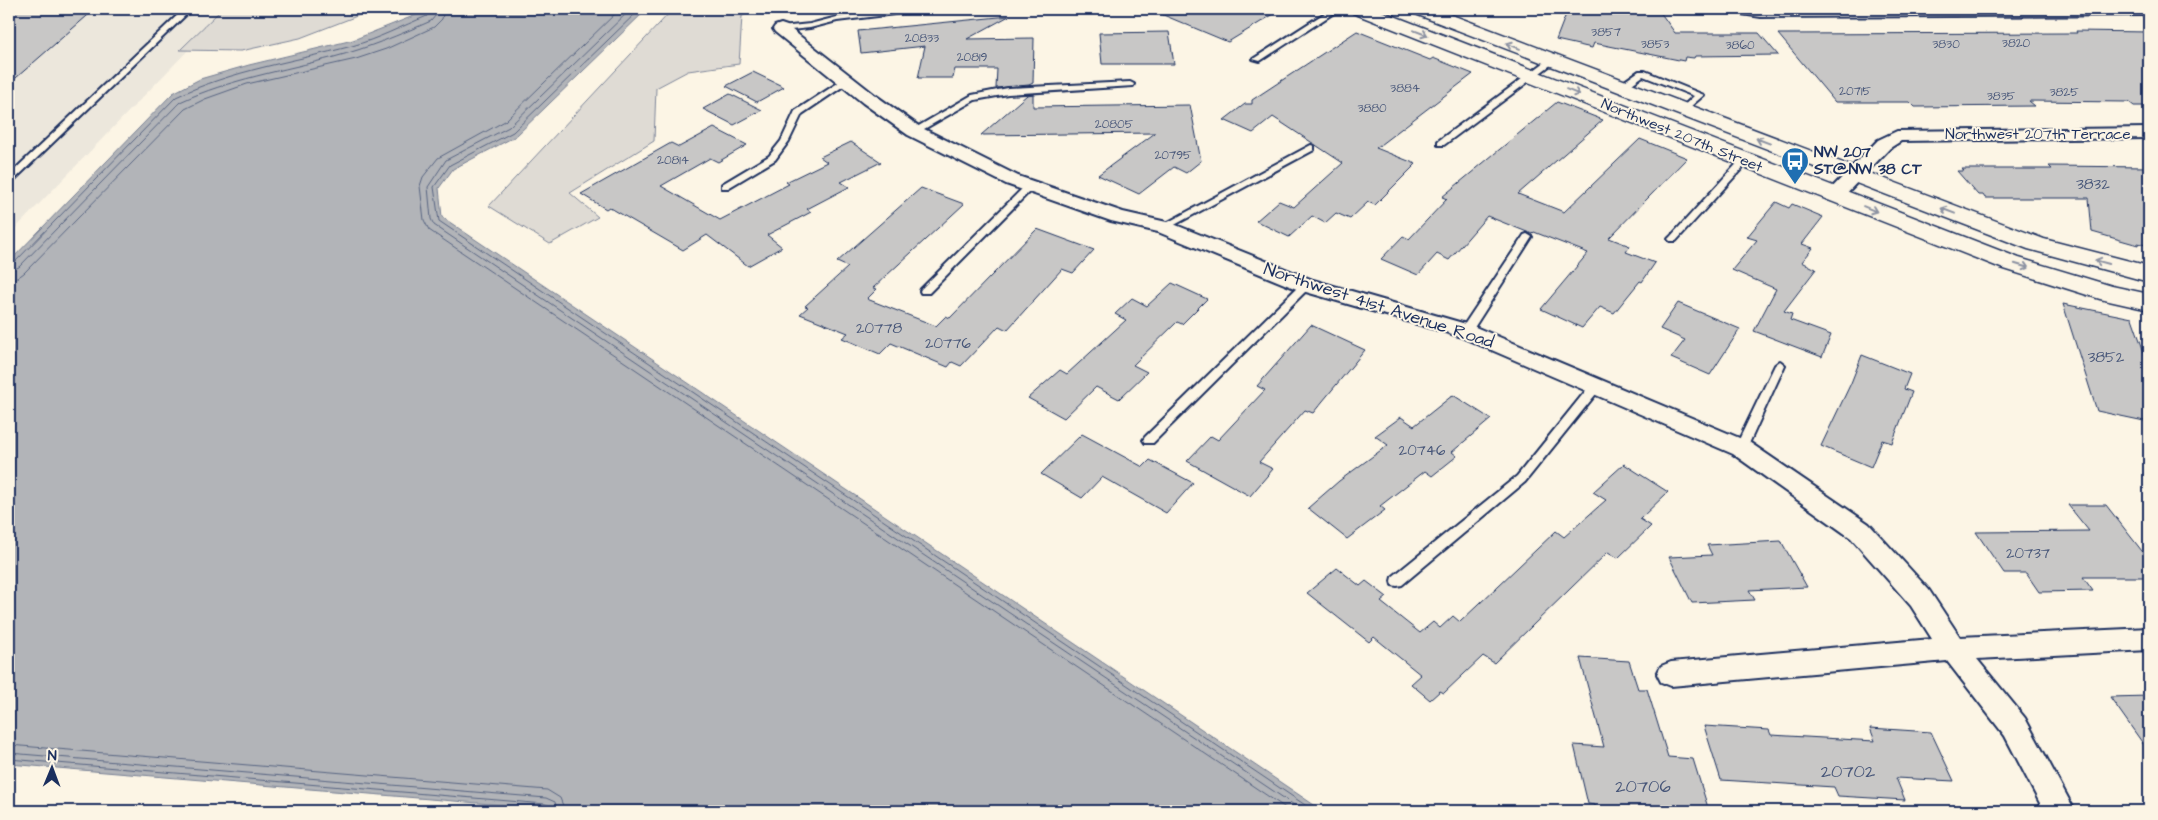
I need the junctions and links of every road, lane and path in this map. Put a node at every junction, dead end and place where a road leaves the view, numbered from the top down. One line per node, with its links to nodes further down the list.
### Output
1 (188, 9): 20 (lane)
2 (919, 9): 8 (lane, Northwest 41st Avenue Road)
3 (1336, 9): 9 (lane)
4 (1360, 9): 11 (street, Northwest 207th Street, one-way to 11)
5 (1734, 9): 7 (street)
6 (1429, 10): 10 (street, Northwest 207th Street, one-way to 6)
7 (2149, 10)
8 (782, 29): 12 (street, Northwest 41st Avenue Road)
9 (1257, 59)
10 (1552, 61): 11 (lane); 19 (street, Northwest 207th Street, one-way to 10)
11 (1533, 76): 16 (lane); 18 (street, Northwest 207th Street, one-way to 18)
12 (847, 81): 14 (street, Northwest 41st Avenue Road); 21 (lane)
13 (1130, 84): 14 (lane)
14 (914, 131): 22 (street, Northwest 41st Avenue Road)
15 (2149, 133): 19 (street, Northwest 207th Terrace)
16 (1441, 143)
17 (1312, 148): 24 (lane)
18 (1746, 160): 23 (street, Northwest 207th Street); 26 (lane)
19 (1853, 174): 23 (street); 27 (street, Northwest 207th Street, one-way to 19)
20 (9, 180)
21 (724, 186)
22 (1030, 186): 24 (street, Northwest 41st Avenue Road); 29 (lane)
23 (1834, 195): 30 (street, Northwest 207th Street, one-way to 30)
24 (1164, 227): 28 (street, Northwest 41st Avenue Road)
25 (1527, 237): 31 (lane)
26 (1673, 239)
27 (2149, 274)
28 (1306, 285): 31 (street, Northwest 41st Avenue Road); 34 (lane)
29 (925, 291)
30 (2149, 302)
31 (1466, 331): 33 (street, Northwest 41st Avenue Road)
32 (1780, 365): 35 (lane)
33 (1596, 386): 35 (street, Northwest 41st Avenue Road); 36 (lane)
34 (1148, 440)
35 (1741, 448): 38 (street, Northwest 41st Avenue Road)
36 (1397, 582)
37 (2149, 639): 38 (street)
38 (1953, 649): 39 (street); 40 (street, Northwest 41st Avenue Road)
39 (1670, 674)
40 (2060, 811)

